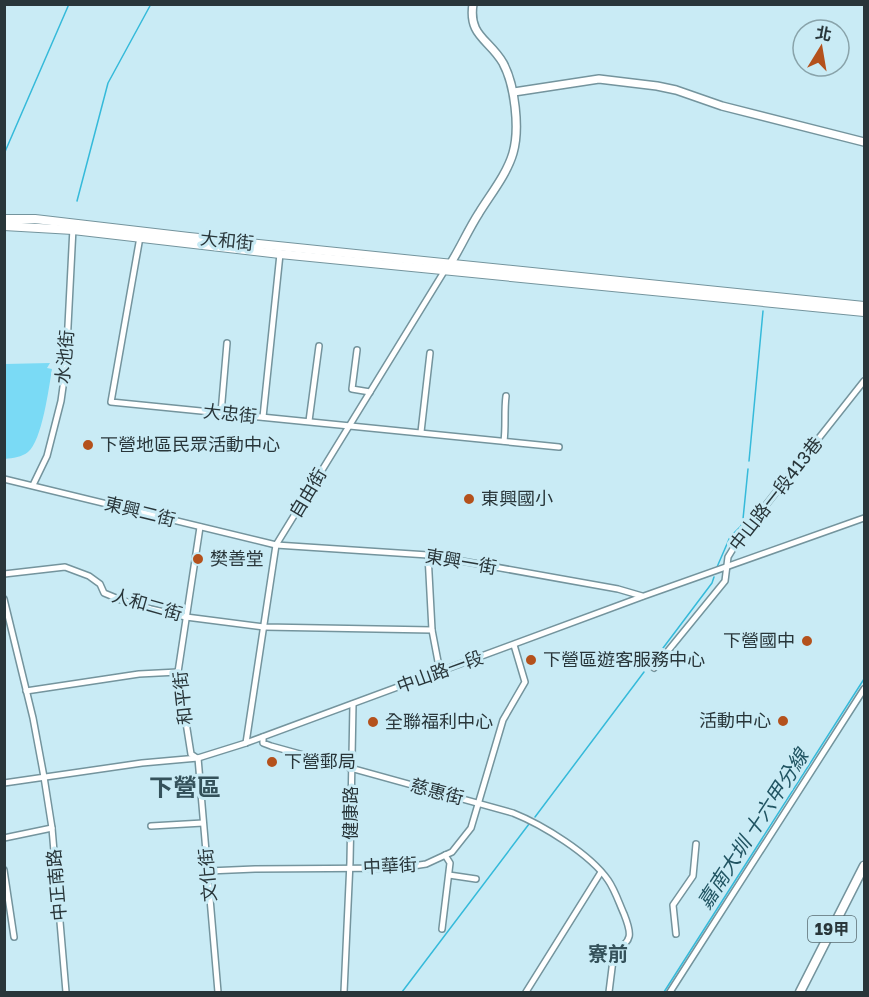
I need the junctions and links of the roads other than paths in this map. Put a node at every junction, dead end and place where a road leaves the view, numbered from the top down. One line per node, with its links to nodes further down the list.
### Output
1 (473, 4): 2 (street)
2 (514, 92): 3 (street); 9 (street)
3 (864, 142)
4 (4, 219): 6 (main road, 大和街)
5 (4, 226): 6 (main road, 大和街)
6 (74, 227): 7 (main road, 大和街); 27 (street, 水池街)
7 (140, 235): 8 (main road, 大和街); 9 (main road, 大和街); 19 (street, 大忠街)
8 (280, 254): 9 (main road, 大和街); 20 (street)
9 (448, 267): 10 (main road); 11 (main road); 17 (street, 自由街)
10 (864, 306)
11 (864, 312)
12 (227, 343): 19 (street)
13 (320, 346): 21 (street)
14 (357, 350): 17 (street)
15 (430, 353): 23 (street)
16 (864, 381): 32 (street, 中山路一段413巷)
17 (370, 392): 22 (street, 自由街)
18 (506, 396): 24 (street)
19 (221, 413): 20 (street, 大忠街)
20 (263, 417): 21 (street, 大忠街)
21 (309, 421): 22 (street, 大忠街)
22 (349, 425): 23 (street, 大忠街); 30 (street, 自由街)
23 (421, 432): 24 (street, 大忠街)
24 (504, 441): 25 (street, 大忠街)
25 (559, 447)
26 (4, 479): 27 (street, 東興二街)
27 (33, 485): 29 (street, 東興二街)
28 (864, 519): 32 (street, 中山路一段)
29 (200, 527): 30 (street, 東興二街); 36 (street, 和平街)
30 (276, 545): 31 (street, 東興一街); 37 (street, 自由街)
31 (428, 555): 34 (street, 東興一街); 38 (street)
32 (727, 568): 34 (street, 中山路一段); 40 (street, 中山路一段413巷)
33 (4, 574): 36 (street, 人和二街)
34 (644, 596): 39 (street, 中山路一段)
35 (4, 599): 44 (street, 中正南路)
36 (186, 617): 37 (street, 人和二街); 41 (street, 和平街)
37 (264, 627): 38 (street, 人和二街); 47 (street, 自由街)
38 (432, 630): 42 (street)
39 (514, 645): 42 (street, 中山路一段); 52 (street, 中華街)
40 (654, 668)
41 (178, 672): 44 (street); 48 (street, 和平街)
42 (440, 672): 45 (street, 中山路一段)
43 (864, 689): 74 (street)
44 (26, 691): 50 (street, 中正南路)
45 (353, 704): 46 (street, 中山路一段); 49 (street, 健康路)
46 (263, 737): 47 (street, 中山路一段); 49 (street, 慈惠街)
47 (246, 743): 48 (street, 中山路一段)
48 (198, 758): 50 (street, 中山路一段); 53 (street, 文化街)
49 (351, 768): 52 (street, 慈惠街); 60 (street, 健康路)
50 (44, 777): 51 (street, 中山路一段); 55 (street, 中正南路)
51 (4, 783)
52 (480, 803): 58 (street, 中華街); 63 (street, 慈惠街)
53 (203, 823): 54 (street); 62 (street, 文化街)
54 (151, 826)
55 (52, 828): 56 (street); 69 (street, 中正南路)
56 (4, 837)
57 (696, 844): 67 (street)
58 (445, 855): 60 (street, 中華街); 64 (street)
59 (864, 866): 75 (main road, 19甲)
60 (350, 868): 62 (street, 中華街); 71 (street, 健康路)
61 (4, 870): 68 (street)
62 (208, 871): 70 (street, 文化街)
63 (601, 872): 72 (street); 73 (street, 慈惠街)
64 (448, 875): 65 (street); 66 (street)
65 (476, 879)
66 (442, 929)
67 (676, 934)
68 (14, 937)
69 (66, 993)
70 (218, 993)
71 (344, 993)
72 (526, 993)
73 (609, 993)
74 (670, 993)
75 (800, 993)

